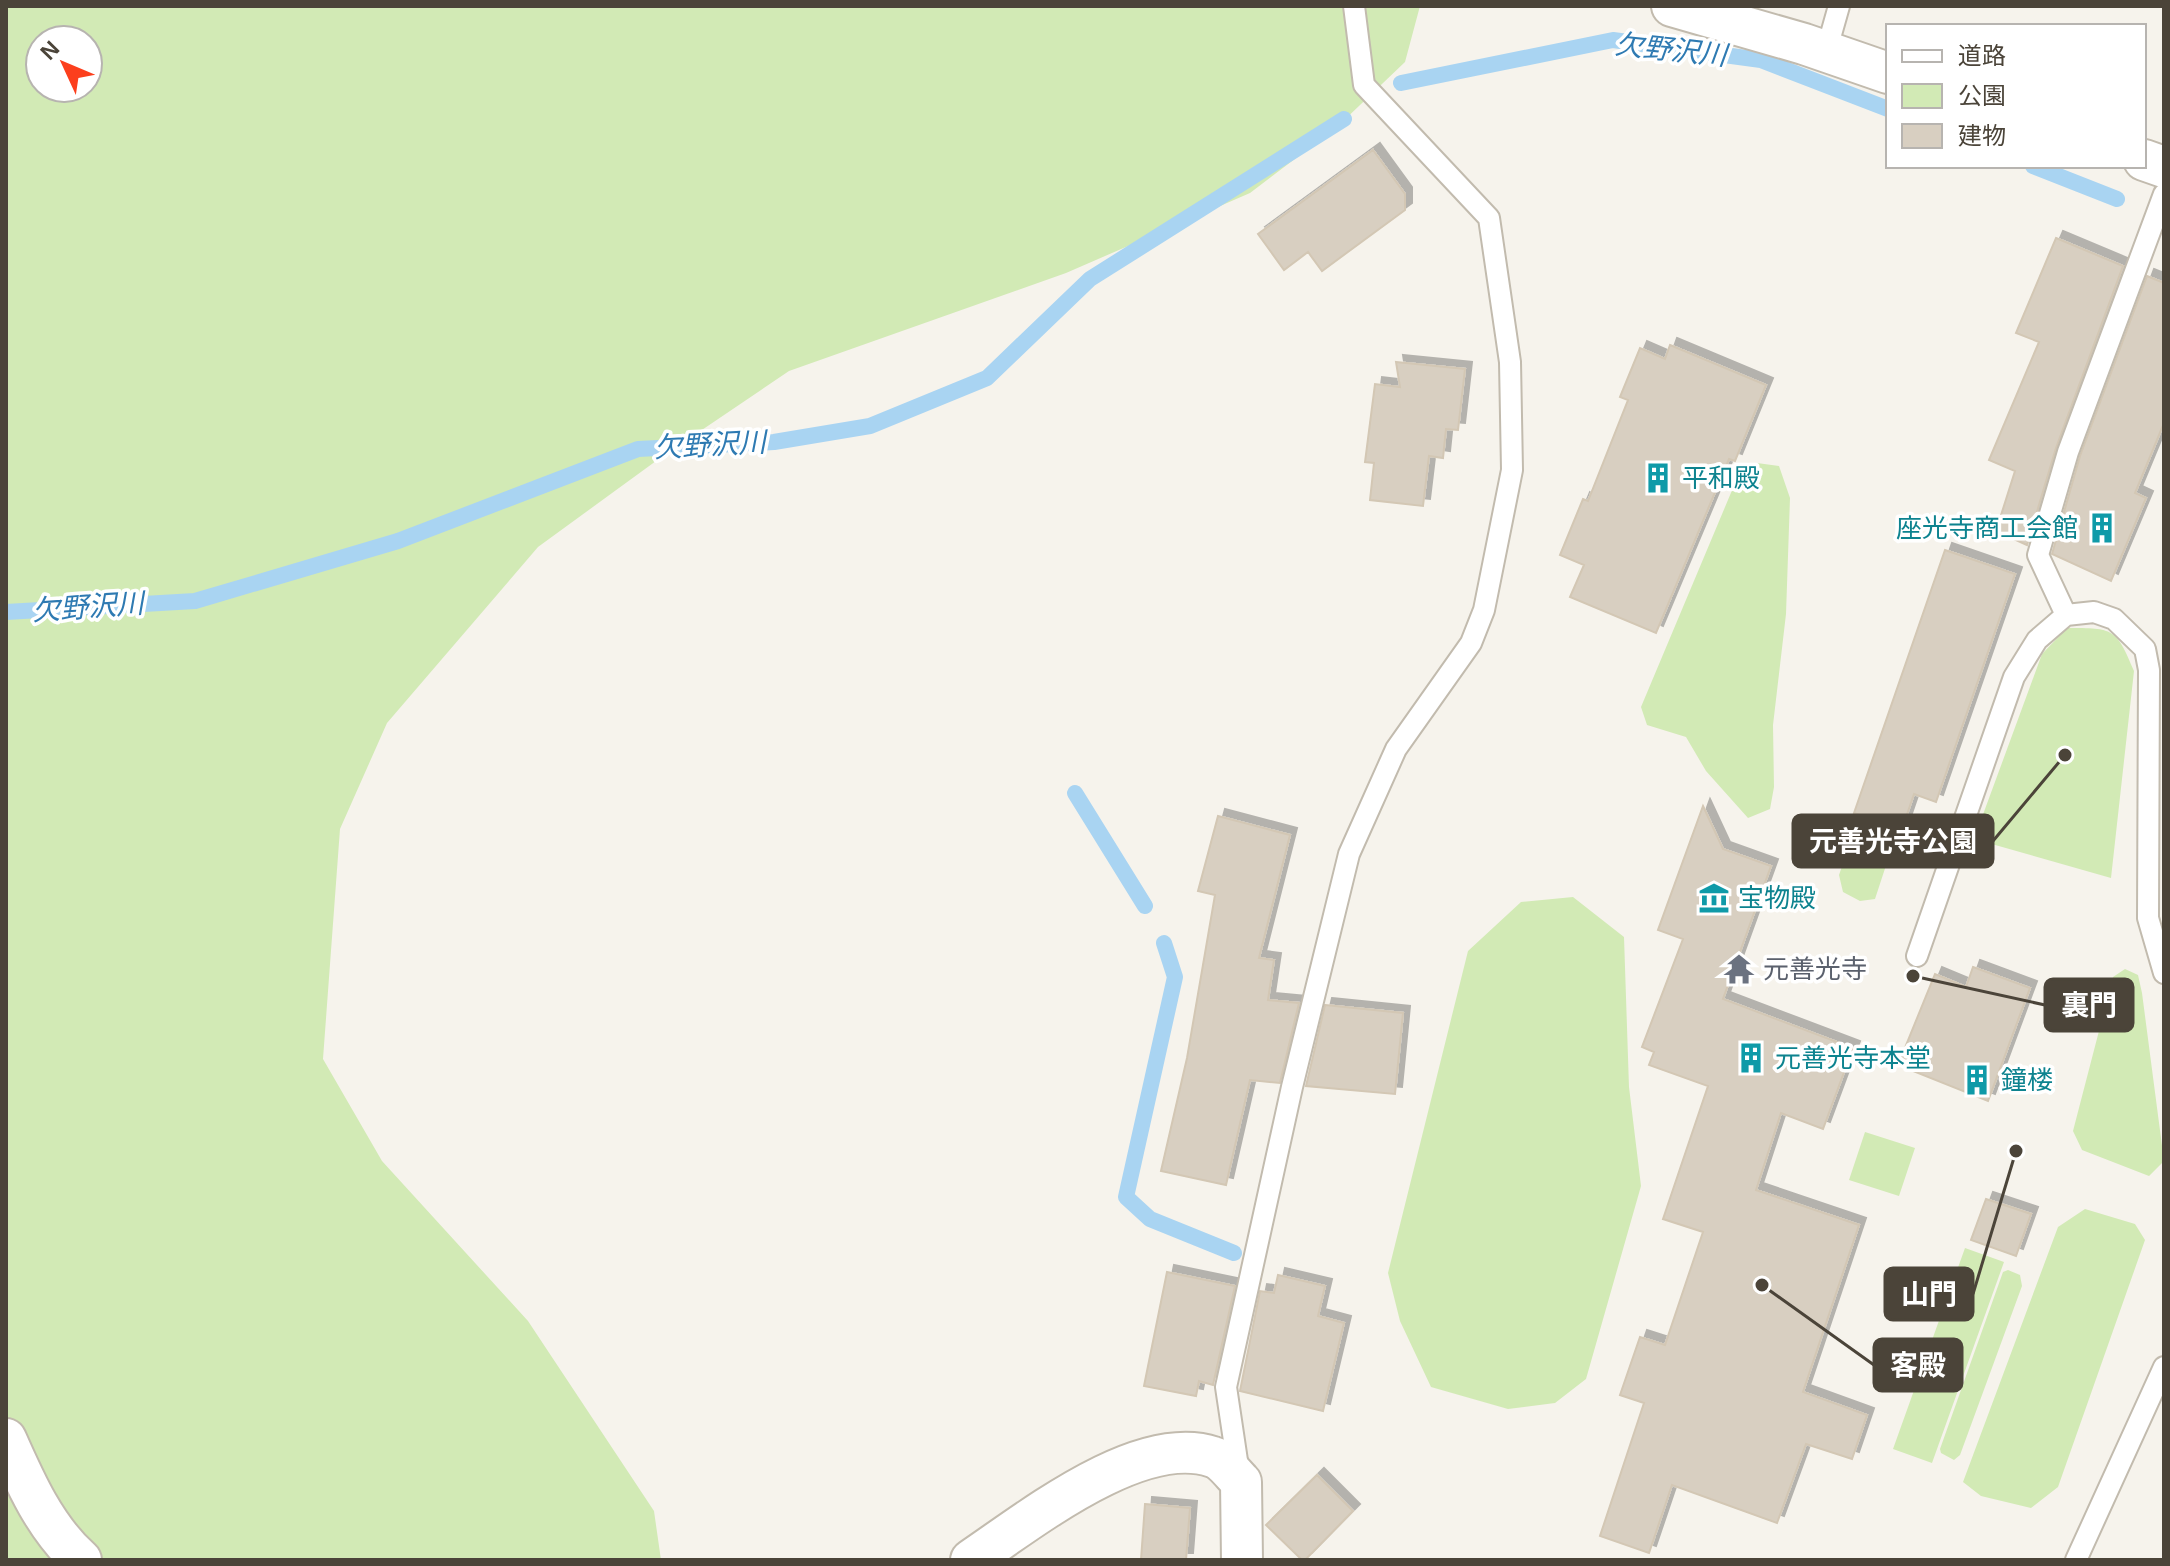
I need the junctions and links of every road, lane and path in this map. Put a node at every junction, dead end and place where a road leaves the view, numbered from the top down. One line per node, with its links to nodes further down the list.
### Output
1 (1354, 6): 12 (lane)
2 (1672, 6): 4 (street)
3 (1839, 6): 4 (lane)
4 (1826, 52): 5 (street)
5 (1886, 72)
6 (2164, 194): 7 (lane)
7 (2066, 615): 8 (lane); 9 (lane)
8 (1917, 956)
9 (2164, 973)
10 (2164, 1367): 16 (lane)
11 (6, 1439): 13 (street)
12 (1241, 1482): 14 (street); 15 (street)
13 (81, 1560)
14 (971, 1560)
15 (1242, 1560)
16 (2076, 1560)

